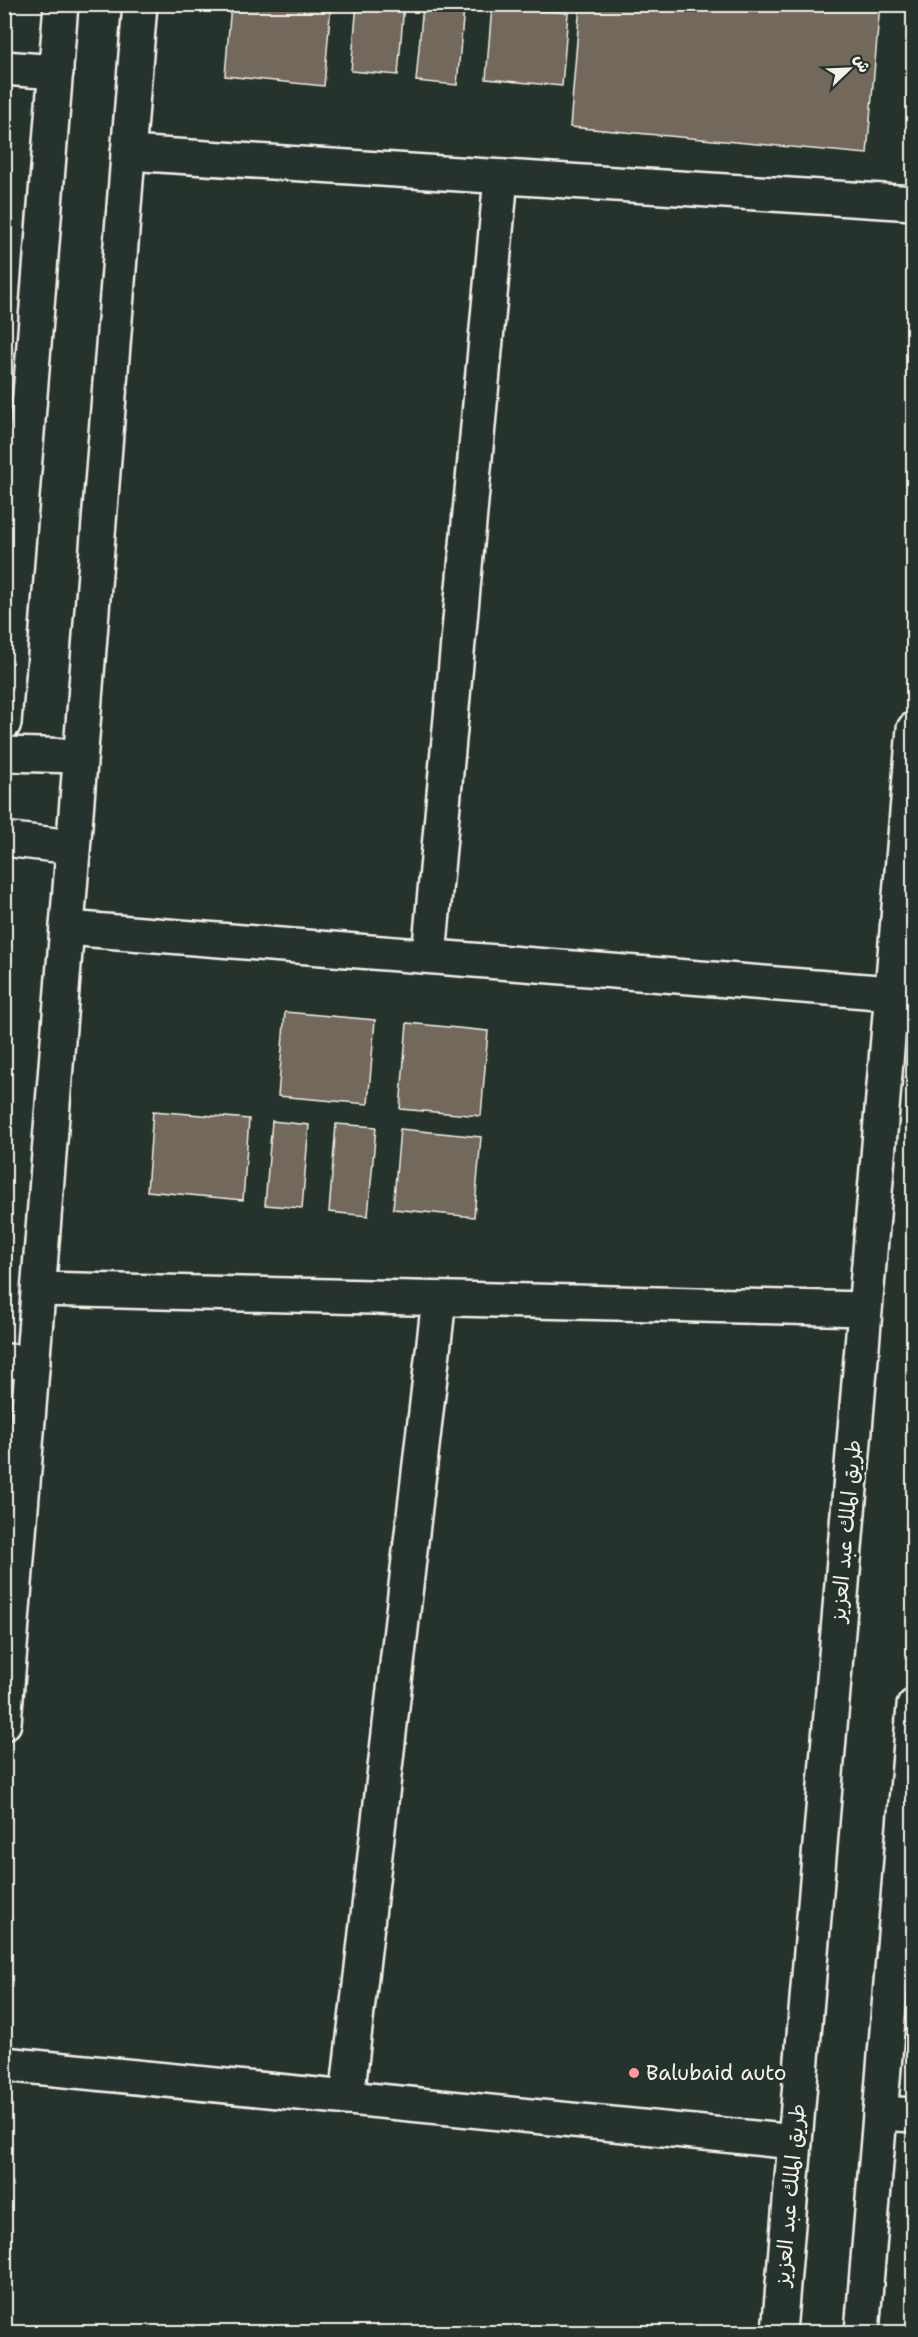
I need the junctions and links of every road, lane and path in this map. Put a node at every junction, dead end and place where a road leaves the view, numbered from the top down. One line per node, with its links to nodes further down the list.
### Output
1 (61, 4): 4 (main road)
2 (140, 4): 5 (main road)
3 (4, 68): 4 (main road)
4 (56, 72): 8 (main road)
5 (128, 153): 6 (main road); 11 (main road)
6 (501, 177): 7 (main road); 15 (main road)
7 (914, 203)
8 (4, 723)
9 (914, 729): 16 (main road, طريق الملك عبد العزيز)
10 (4, 754): 11 (main road)
11 (80, 756): 13 (main road)
12 (4, 839): 13 (main road)
13 (73, 847): 14 (main road)
14 (67, 928): 15 (main road); 17 (main road)
15 (429, 956): 16 (main road)
16 (891, 993): 19 (main road, طريق الملك عبد العزيز)
17 (39, 1289): 18 (main road); 20 (main road)
18 (439, 1299): 19 (main road); 25 (main road)
19 (865, 1309): 28 (main road, طريق الملك عبد العزيز)
20 (19, 1361): 21 (main road)
21 (15, 1454): 23 (main road)
22 (914, 1706): 26 (main road)
23 (4, 1723)
24 (4, 2064): 25 (main road)
25 (347, 2098): 28 (main road)
26 (880, 2113): 27 (main road); 30 (main road)
27 (914, 2115)
28 (795, 2142): 29 (main road, طريق الملك عبد العزيز)
29 (779, 2332)
30 (862, 2332)

